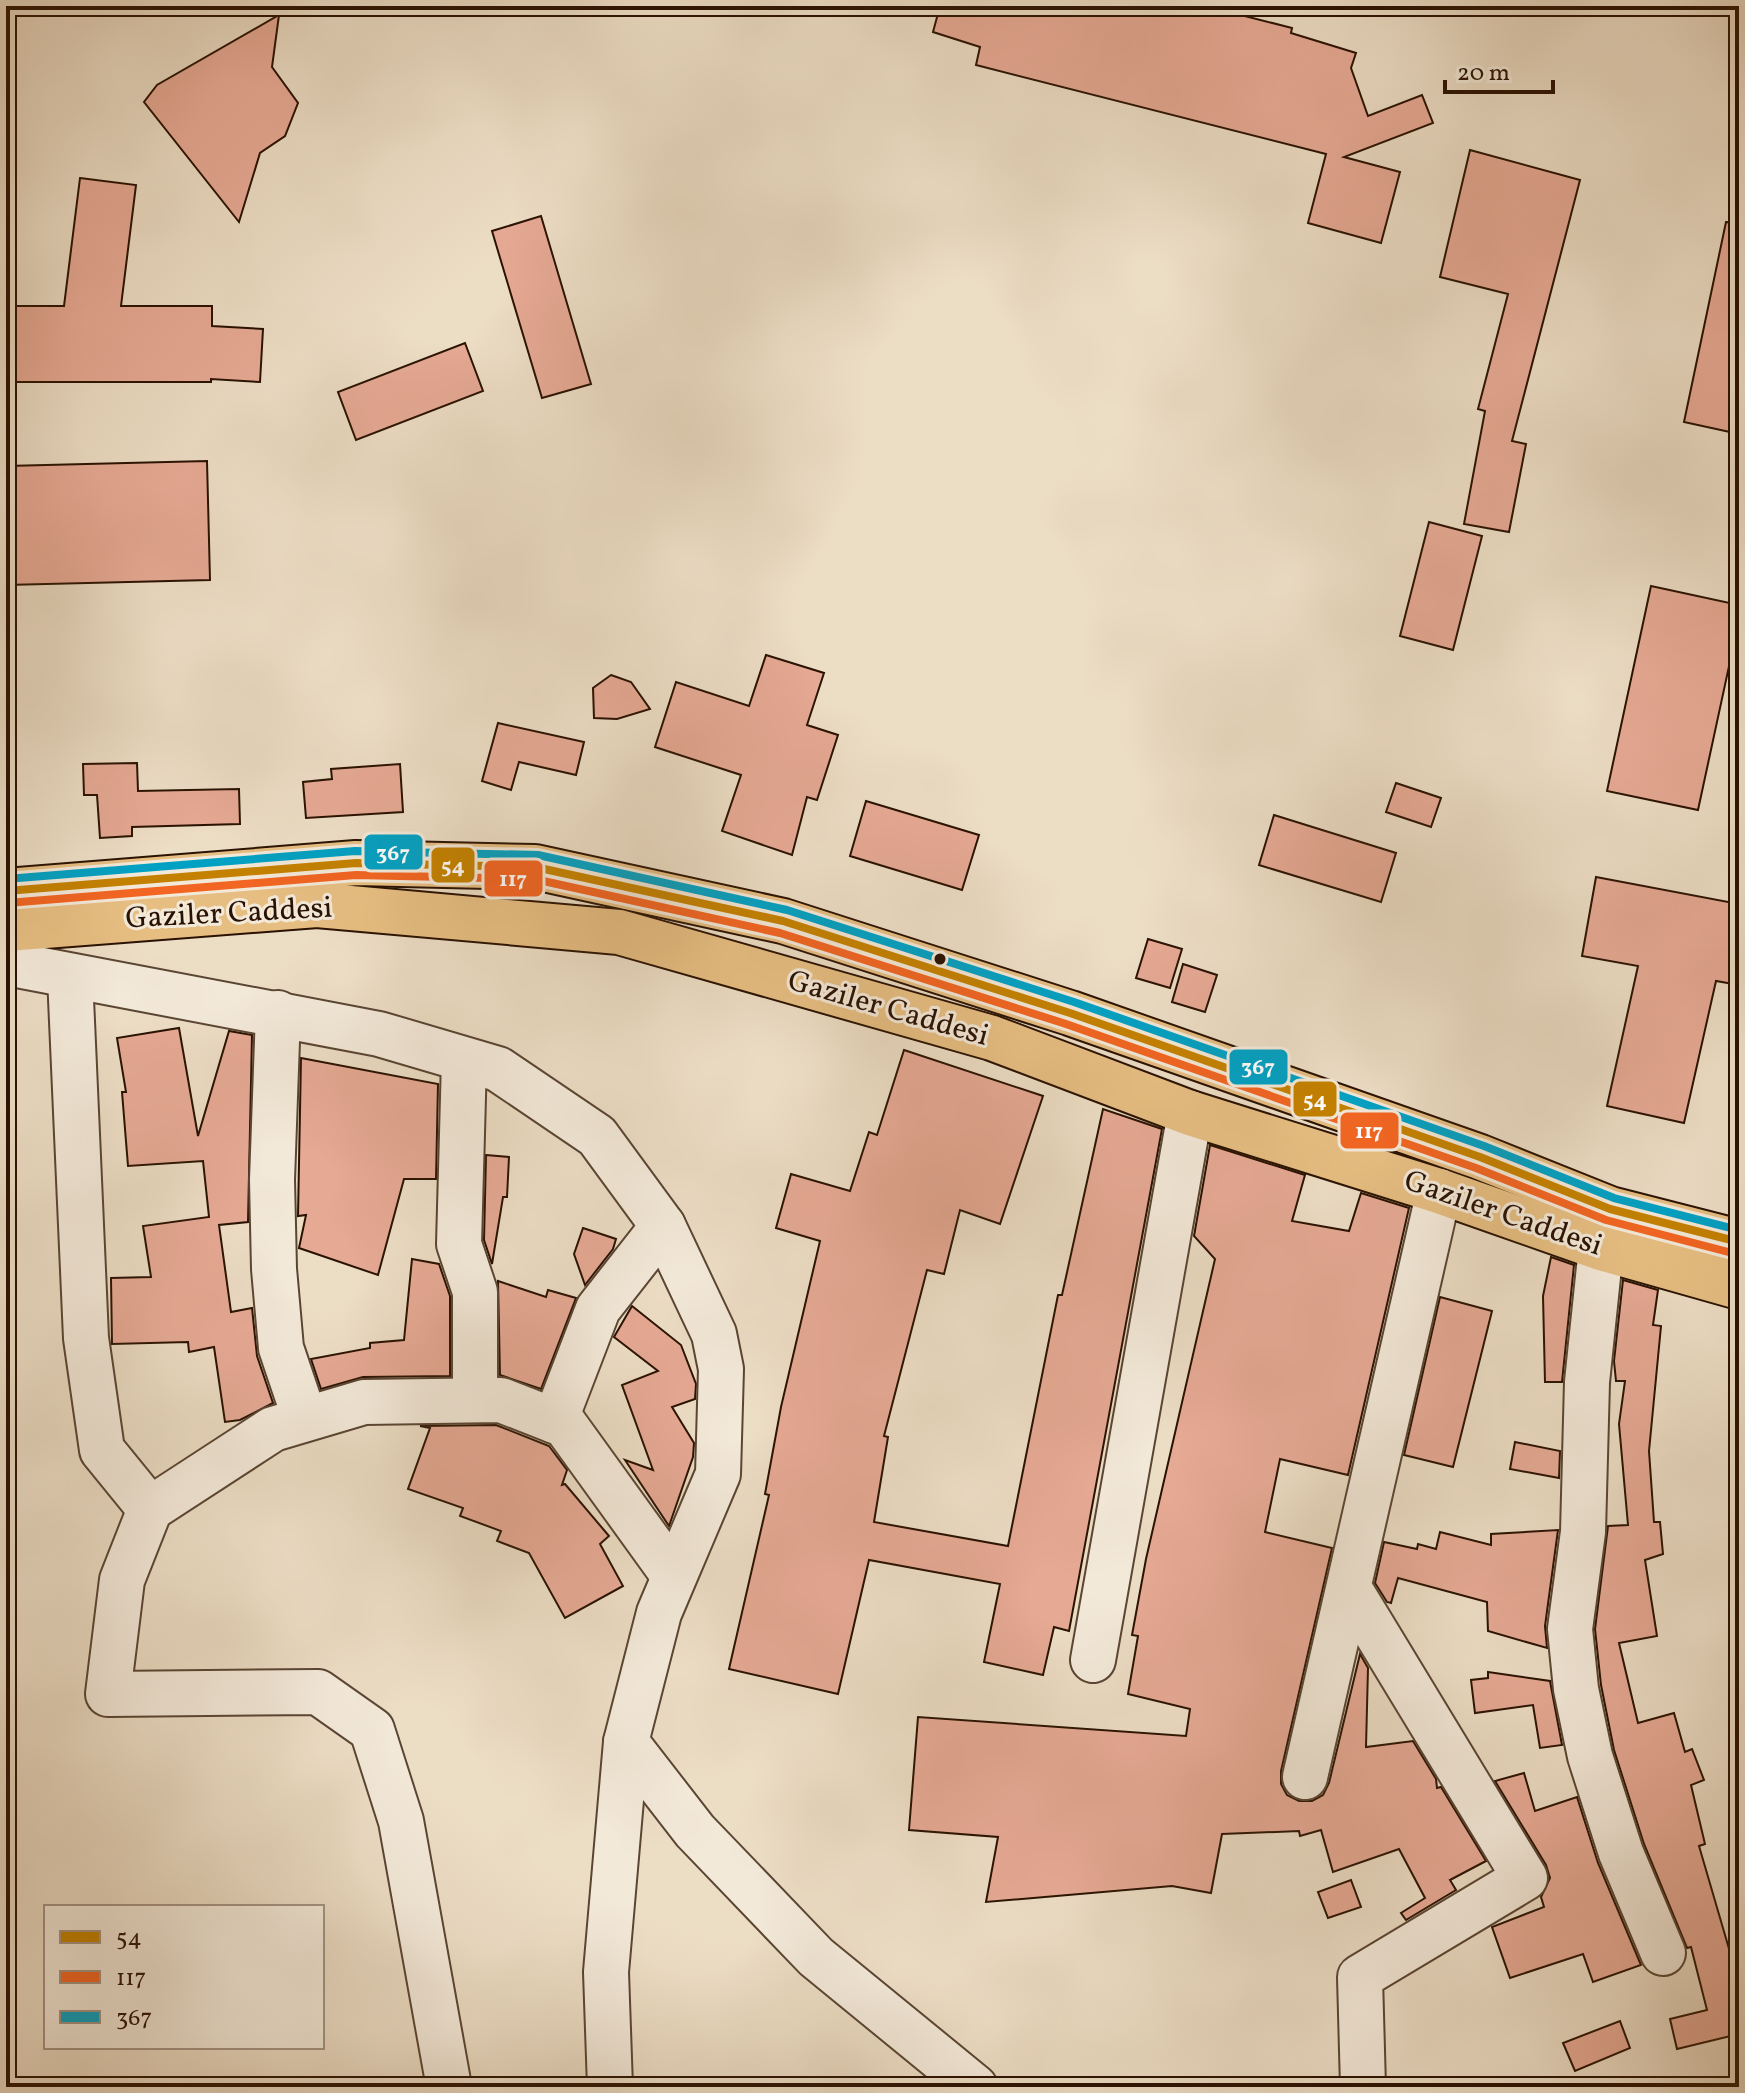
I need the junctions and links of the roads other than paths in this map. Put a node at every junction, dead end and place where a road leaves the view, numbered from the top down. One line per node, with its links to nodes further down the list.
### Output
1 (6, 891): 10 (main road, Gaziler Caddesi)
2 (6, 929): 7 (main road, Gaziler Caddesi)
3 (6, 963): 4 (street)
4 (70, 976): 5 (street); 16 (street)
5 (278, 1013): 6 (street); 14 (street)
6 (464, 1060): 9 (street); 13 (street)
7 (1190, 1113): 8 (main road, Gaziler Caddesi); 19 (street)
8 (1439, 1191): 11 (main road, Gaziler Caddesi); 18 (street)
9 (663, 1226): 15 (street); 17 (street)
10 (1739, 1242)
11 (1601, 1248): 12 (main road, Gaziler Caddesi); 22 (street)
12 (1739, 1287)
13 (475, 1399): 14 (street); 15 (street)
14 (305, 1419): 16 (street)
15 (555, 1421): 17 (street)
16 (150, 1509): 23 (street)
17 (674, 1576): 20 (street)
18 (1349, 1588): 21 (street); 26 (street)
19 (1093, 1660)
20 (626, 1742): 24 (street); 25 (street)
21 (1305, 1777)
22 (1663, 1953)
23 (449, 2087)
24 (610, 2087)
25 (975, 2087)
26 (1363, 2087)

